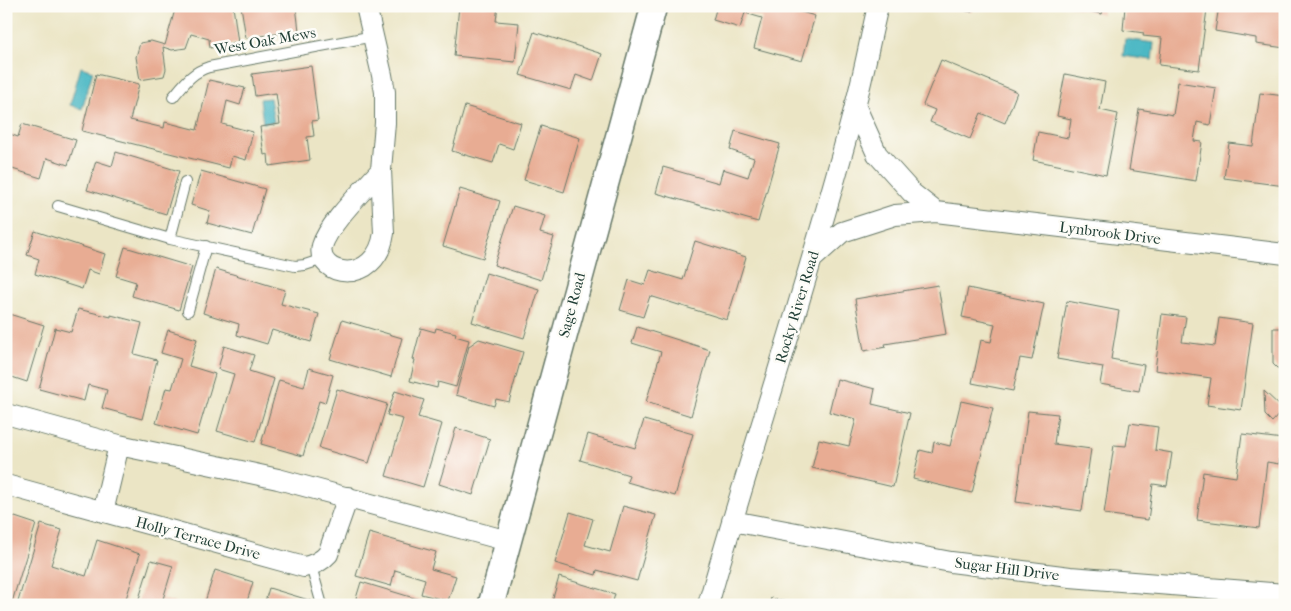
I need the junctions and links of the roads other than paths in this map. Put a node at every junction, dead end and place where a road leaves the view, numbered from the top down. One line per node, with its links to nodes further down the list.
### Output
1 (366, 6): 4 (street)
2 (654, 6): 23 (street, Sage Road)
3 (878, 6): 6 (street, Rocky River Road)
4 (374, 36): 5 (lane, West Oak Mews); 7 (street)
5 (173, 97)
6 (855, 106): 10 (street); 15 (street, Rocky River Road)
7 (381, 170): 14 (street); 14 (street)
8 (185, 182): 11 (lane)
9 (58, 206): 11 (lane)
10 (936, 212): 13 (street, Lynbrook Drive); 15 (street, Lynbrook Drive)
11 (170, 239): 12 (lane)
12 (206, 246): 14 (lane); 16 (lane)
13 (1285, 254)
14 (323, 259)
15 (812, 259): 22 (street, Rocky River Road)
16 (188, 310)
17 (6, 414): 18 (street)
18 (119, 445): 20 (street); 21 (street)
19 (6, 486): 21 (street, Holly Terrace Drive)
20 (348, 497): 23 (street); 24 (street)
21 (103, 512): 24 (street, Holly Terrace Drive)
22 (732, 521): 25 (street, Sugar Hill Drive); 28 (street, Rocky River Road)
23 (508, 541): 27 (street, Sage Road)
24 (310, 566): 26 (lane)
25 (1285, 594)
26 (322, 605)
27 (491, 605)
28 (708, 605)

